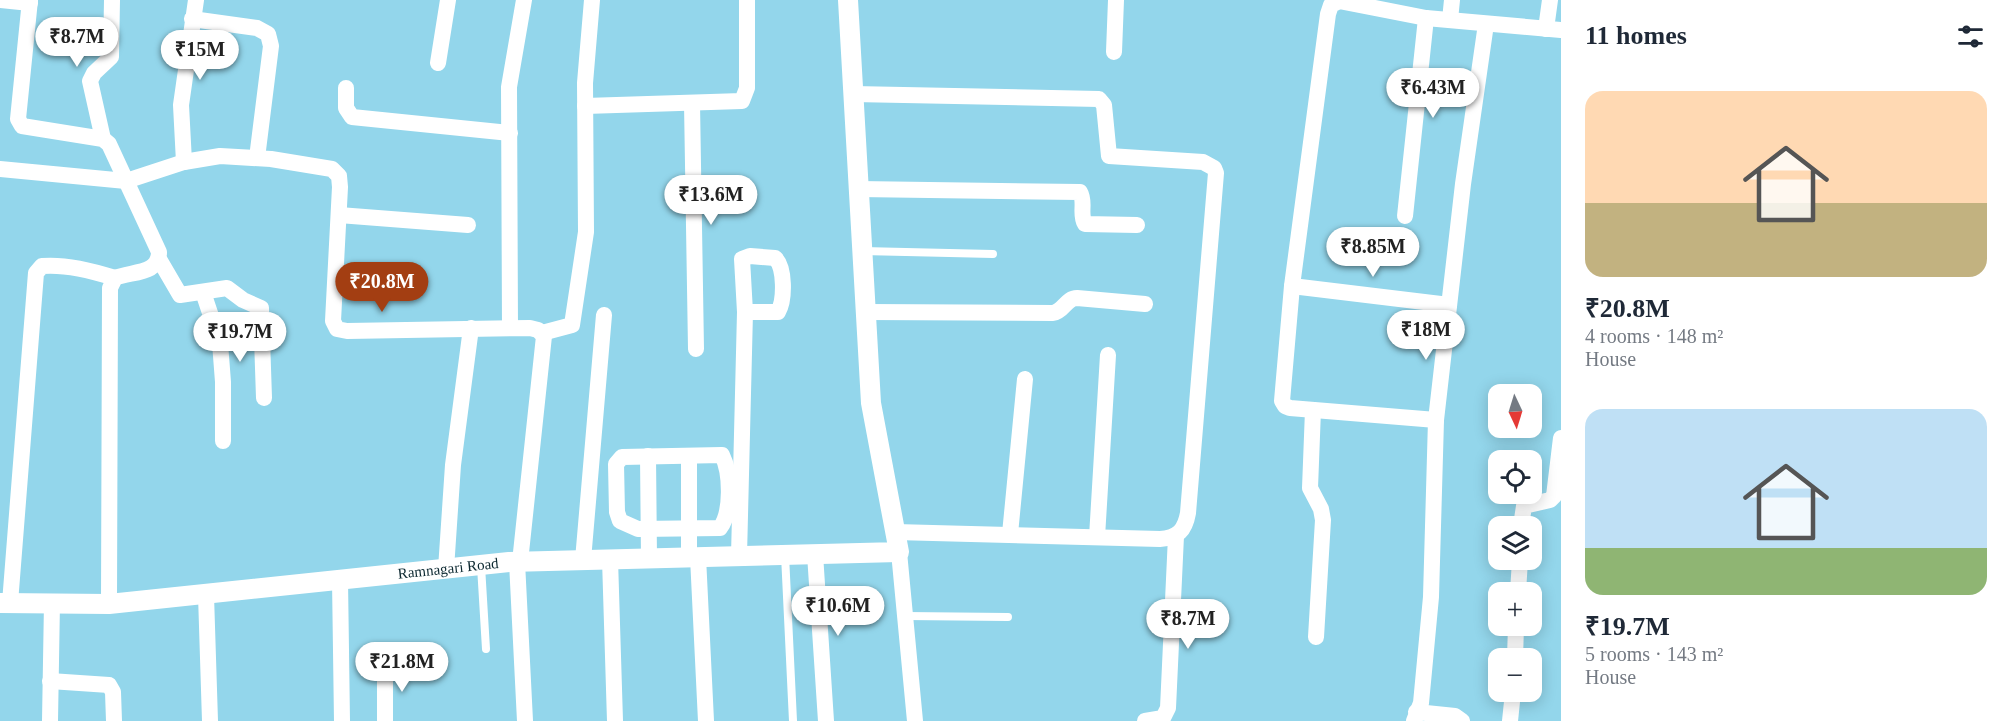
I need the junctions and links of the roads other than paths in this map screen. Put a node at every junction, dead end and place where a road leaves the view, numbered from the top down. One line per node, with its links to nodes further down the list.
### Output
1 (0, 0): 12 (street)
2 (112, 0): 25 (street)
3 (196, 0): 14 (street)
4 (448, 0): 19 (street)
5 (524, 0): 24 (street)
6 (592, 0): 23 (street)
7 (747, 0): 22 (street)
8 (848, 0): 21 (street)
9 (1116, 0): 18 (street)
10 (1452, 0): 15 (street)
11 (1550, 0): 17 (street)
12 (30, 1): 25 (street)
13 (1426, 18): 15 (street); 32 (street); 39 (street)
14 (192, 19): 26 (street); 27 (street)
15 (1450, 20): 16 (street)
16 (1486, 24): 17 (street); 42 (street)
17 (1554, 30)
18 (1114, 52)
19 (438, 63)
20 (346, 88): 24 (street)
21 (853, 94): 30 (street); 64 (street)
22 (692, 103): 23 (street); 49 (street)
23 (585, 106): 48 (street)
24 (510, 133): 46 (street)
25 (104, 139): 29 (street)
26 (257, 158): 27 (street); 31 (street)
27 (184, 162): 29 (street)
28 (0, 169): 29 (street)
29 (126, 181): 37 (street)
30 (858, 189): 34 (street); 35 (street)
31 (339, 215): 33 (street); 47 (street)
32 (1405, 216)
33 (468, 225)
34 (1137, 225)
35 (862, 251): 36 (lane); 44 (street)
36 (993, 254)
37 (159, 259): 38 (street); 40 (street)
38 (115, 278): 80 (street); 81 (street)
39 (1292, 286): 42 (street); 53 (street)
40 (203, 292): 52 (street); 56 (street)
41 (1145, 304): 44 (street)
42 (1449, 305): 54 (street)
43 (745, 312): 69 (street)
44 (866, 312): 62 (street)
45 (604, 315): 72 (street)
46 (510, 327): 47 (street); 48 (street)
47 (471, 328): 76 (street)
48 (542, 333): 74 (street)
49 (696, 349)
50 (1108, 355): 65 (street)
51 (1025, 379): 63 (street)
52 (264, 398)
53 (1313, 410): 54 (street); 84 (street)
54 (1436, 420): 89 (street)
55 (1561, 438): 59 (street)
56 (223, 441)
57 (648, 456): 58 (street); 60 (street); 60 (street)
58 (689, 456): 61 (street); 61 (street)
59 (1522, 516)
60 (649, 529): 61 (street); 71 (street)
61 (688, 529): 70 (street)
62 (895, 532): 63 (street); 66 (street)
63 (1011, 534): 65 (street)
64 (1176, 536): 65 (street); 101 (street)
65 (1097, 537)
66 (899, 552): 67 (street, Ramnagari Road); 82 (street)
67 (814, 554): 68 (street, Ramnagari Road); 99 (street)
68 (785, 555): 69 (street, Ramnagari Road); 98 (lane)
69 (739, 556): 70 (street, Ramnagari Road)
70 (694, 557): 71 (street, Ramnagari Road); 97 (street)
71 (649, 558): 73 (street, Ramnagari Road)
72 (583, 560): 73 (street, Ramnagari Road); 74 (street, Ramnagari Road)
73 (610, 560): 96 (street)
74 (518, 562): 75 (street, Ramnagari Road); 95 (street)
75 (481, 565): 76 (street, Ramnagari Road); 85 (lane)
76 (446, 569): 77 (street, Ramnagari Road)
77 (340, 580): 78 (street, Ramnagari Road); 93 (street)
78 (206, 595): 81 (street, Ramnagari Road); 92 (street)
79 (52, 602): 80 (street, Ramnagari Road); 81 (street, Ramnagari Road); 87 (street)
80 (2, 603)
81 (109, 604)
82 (905, 616): 83 (lane); 100 (street)
83 (1008, 617)
84 (1316, 637)
85 (486, 649)
86 (385, 664): 94 (street)
87 (50, 681): 90 (street); 91 (street)
88 (1512, 702): 103 (street)
89 (1415, 717): 102 (street)
90 (50, 721)
91 (114, 721)
92 (210, 721)
93 (342, 721)
94 (385, 721)
95 (525, 721)
96 (615, 721)
97 (706, 721)
98 (793, 721)
99 (826, 721)
100 (915, 721)
101 (1145, 721)
102 (1462, 721)
103 (1510, 721)

